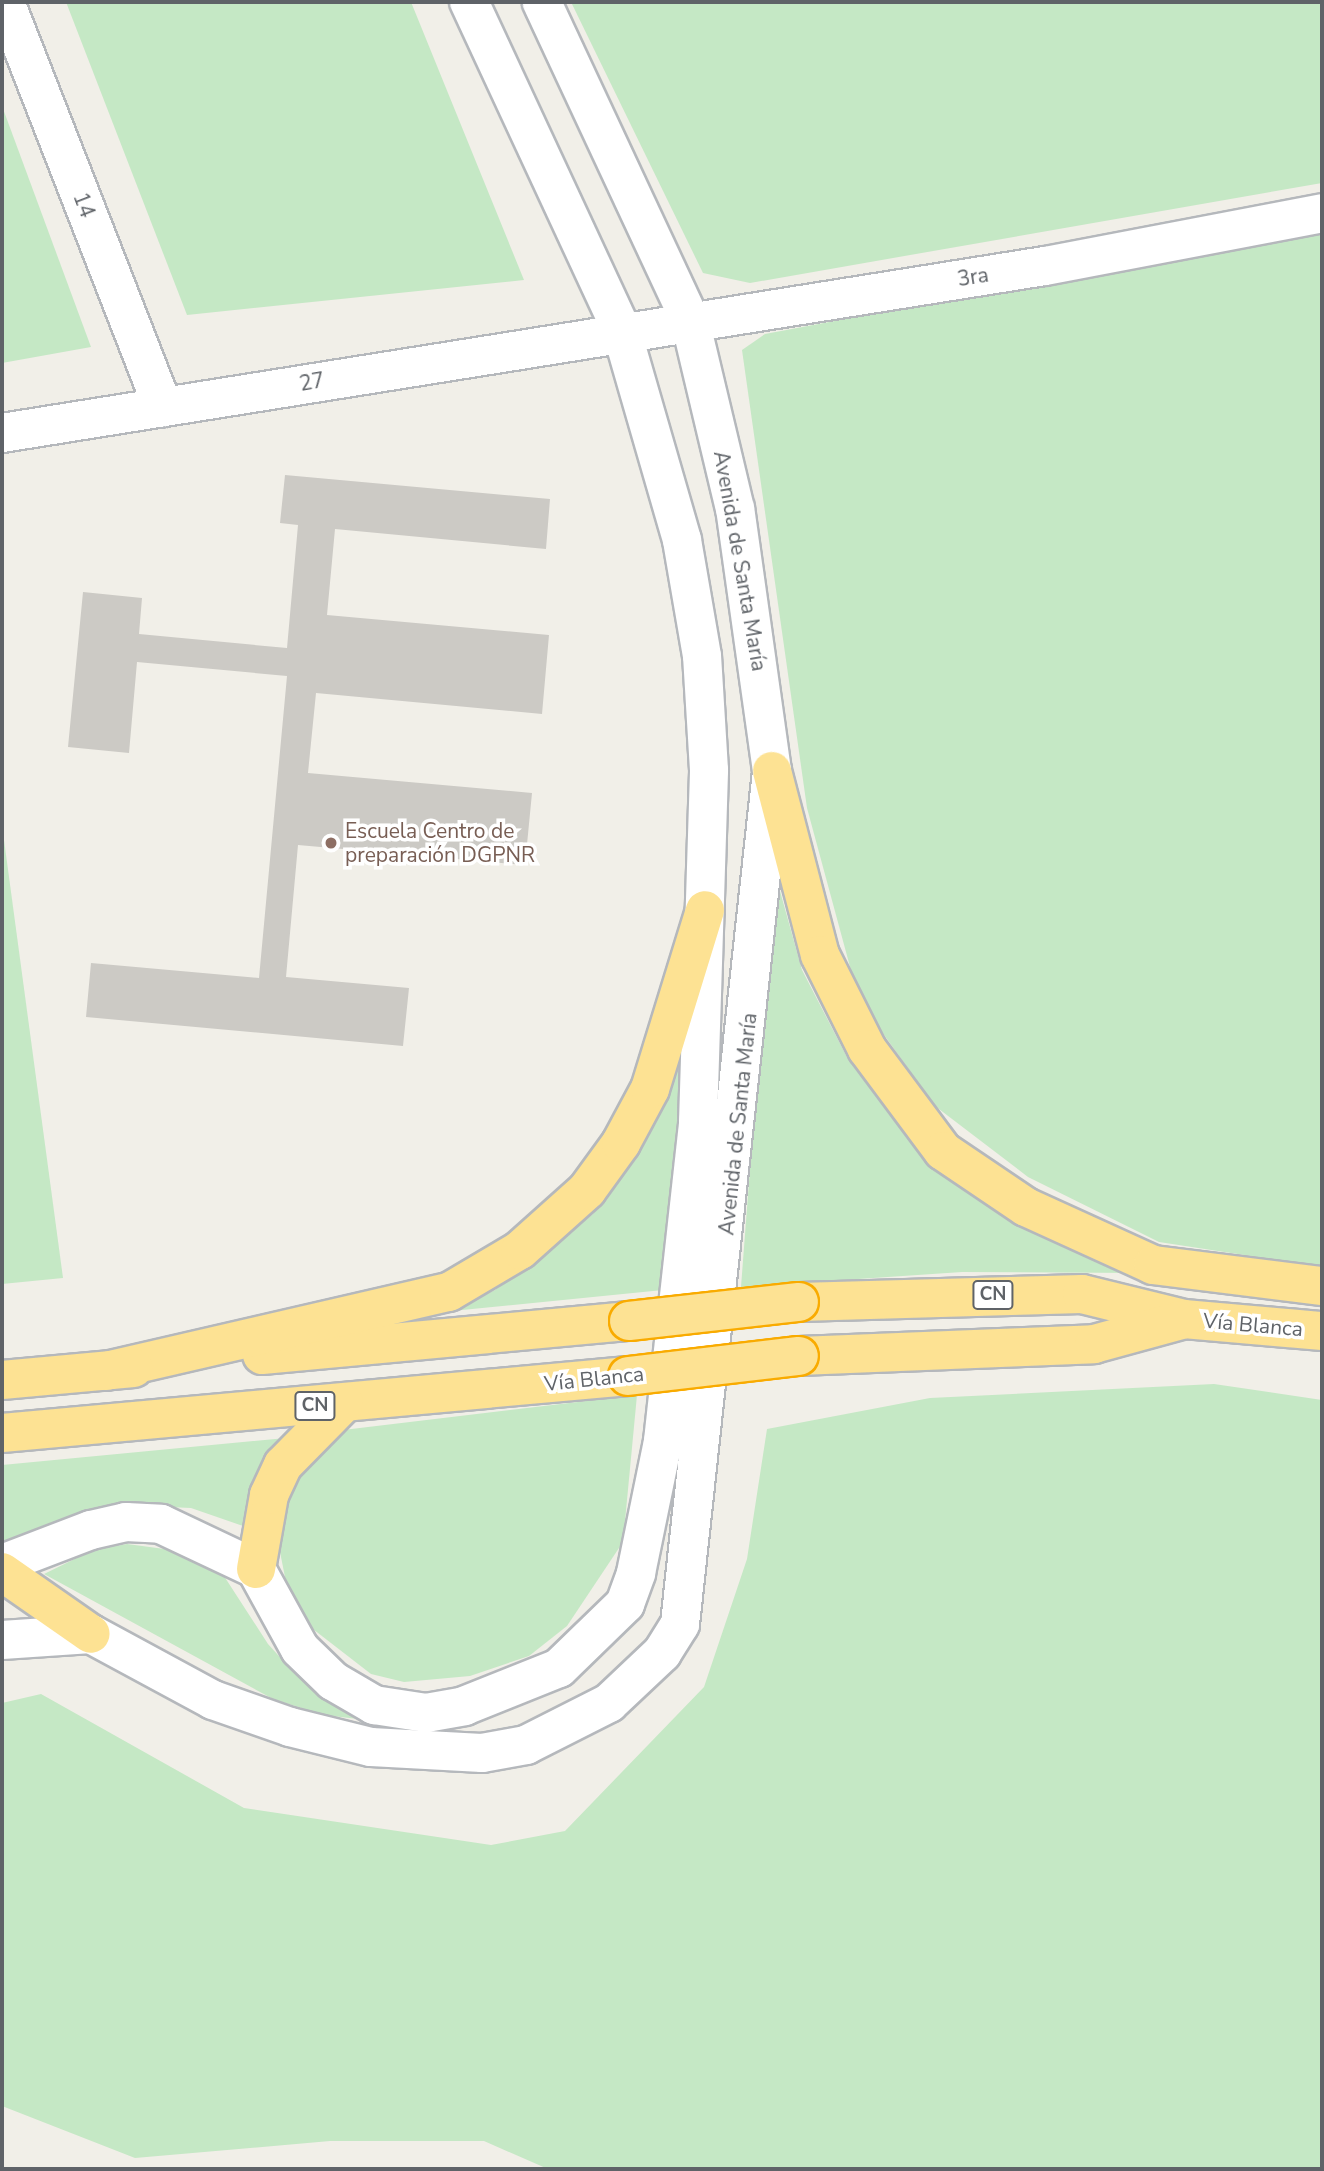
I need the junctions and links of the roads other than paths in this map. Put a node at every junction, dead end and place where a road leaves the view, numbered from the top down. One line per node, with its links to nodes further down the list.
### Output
1 (5, 2): 7 (street, 14)
2 (470, 2): 6 (street, Avenida de Santa María)
3 (542, 2): 5 (street, Avenida de Santa María)
4 (1322, 213): 5 (street, 3ra)
5 (690, 320): 6 (street, 3ra); 9 (street, Avenida de Santa María)
6 (621, 329): 7 (street, 27); 10 (street, Avenida de Santa María)
7 (163, 407): 8 (street, 27)
8 (2, 433)
9 (772, 771): 11 (highway); 21 (street, Avenida de Santa María)
10 (705, 910): 14 (highway); 19 (street, Avenida de Santa María)
11 (1322, 1286)
12 (1184, 1319): 13 (highway, Vía Blanca / CN); 14 (highway, Vía Blanca / CN, bridge); 16 (highway, Vía Blanca / CN, bridge)
13 (1322, 1331)
14 (106, 1371): 15 (highway, Vía Blanca / CN)
15 (2, 1380)
16 (344, 1403): 17 (highway, Vía Blanca / CN); 19 (highway)
17 (2, 1433)
18 (2, 1564): 19 (street)
19 (256, 1569)
20 (2, 1572): 21 (highway)
21 (91, 1634): 22 (street)
22 (2, 1640)

